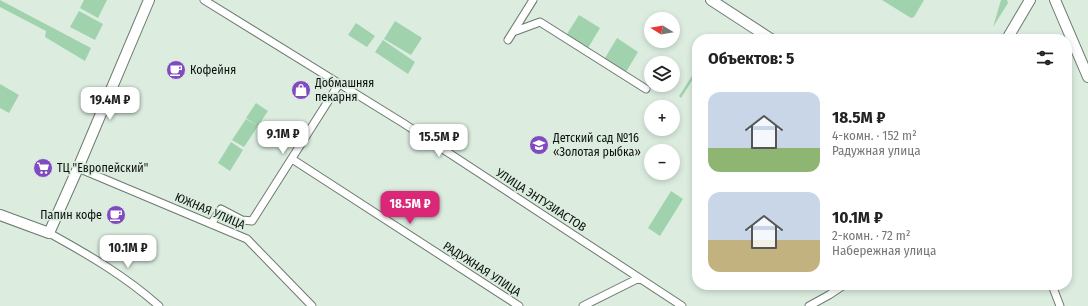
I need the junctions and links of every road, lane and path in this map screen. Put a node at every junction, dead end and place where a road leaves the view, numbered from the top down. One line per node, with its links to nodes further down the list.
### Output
1 (149, 0): 17 (main road)
2 (204, 0): 14 (street, УЛИЦА ЭНТУЗИАСТОВ)
3 (533, 0): 7 (street)
4 (711, 0): 8 (main road)
5 (1030, 0): 9 (main road)
6 (1054, 0): 10 (main road)
7 (513, 32): 11 (street); 15 (street)
8 (763, 34)
9 (1010, 34)
10 (1069, 34)
11 (508, 40)
12 (1072, 41): 13 (main road)
13 (1088, 77)
14 (339, 84): 16 (street); 21 (street, УЛИЦА ЭНТУЗИАСТОВ)
15 (644, 88)
16 (292, 159): 19 (street); 26 (street, РАДУЖНАЯ УЛИЦА)
17 (78, 168): 19 (street, ЮЖНАЯ УЛИЦА); 20 (main road)
18 (0, 215): 20 (main road)
19 (211, 224): 25 (street, ЮЖНАЯ УЛИЦА)
20 (49, 233): 24 (street)
21 (639, 278): 27 (street); 28 (street, УЛИЦА ЭНТУЗИАСТОВ)
22 (837, 290): 29 (street)
23 (1054, 290): 30 (street)
24 (159, 306)
25 (312, 306)
26 (519, 306)
27 (583, 306)
28 (682, 306)
29 (809, 306)
30 (1060, 306)

